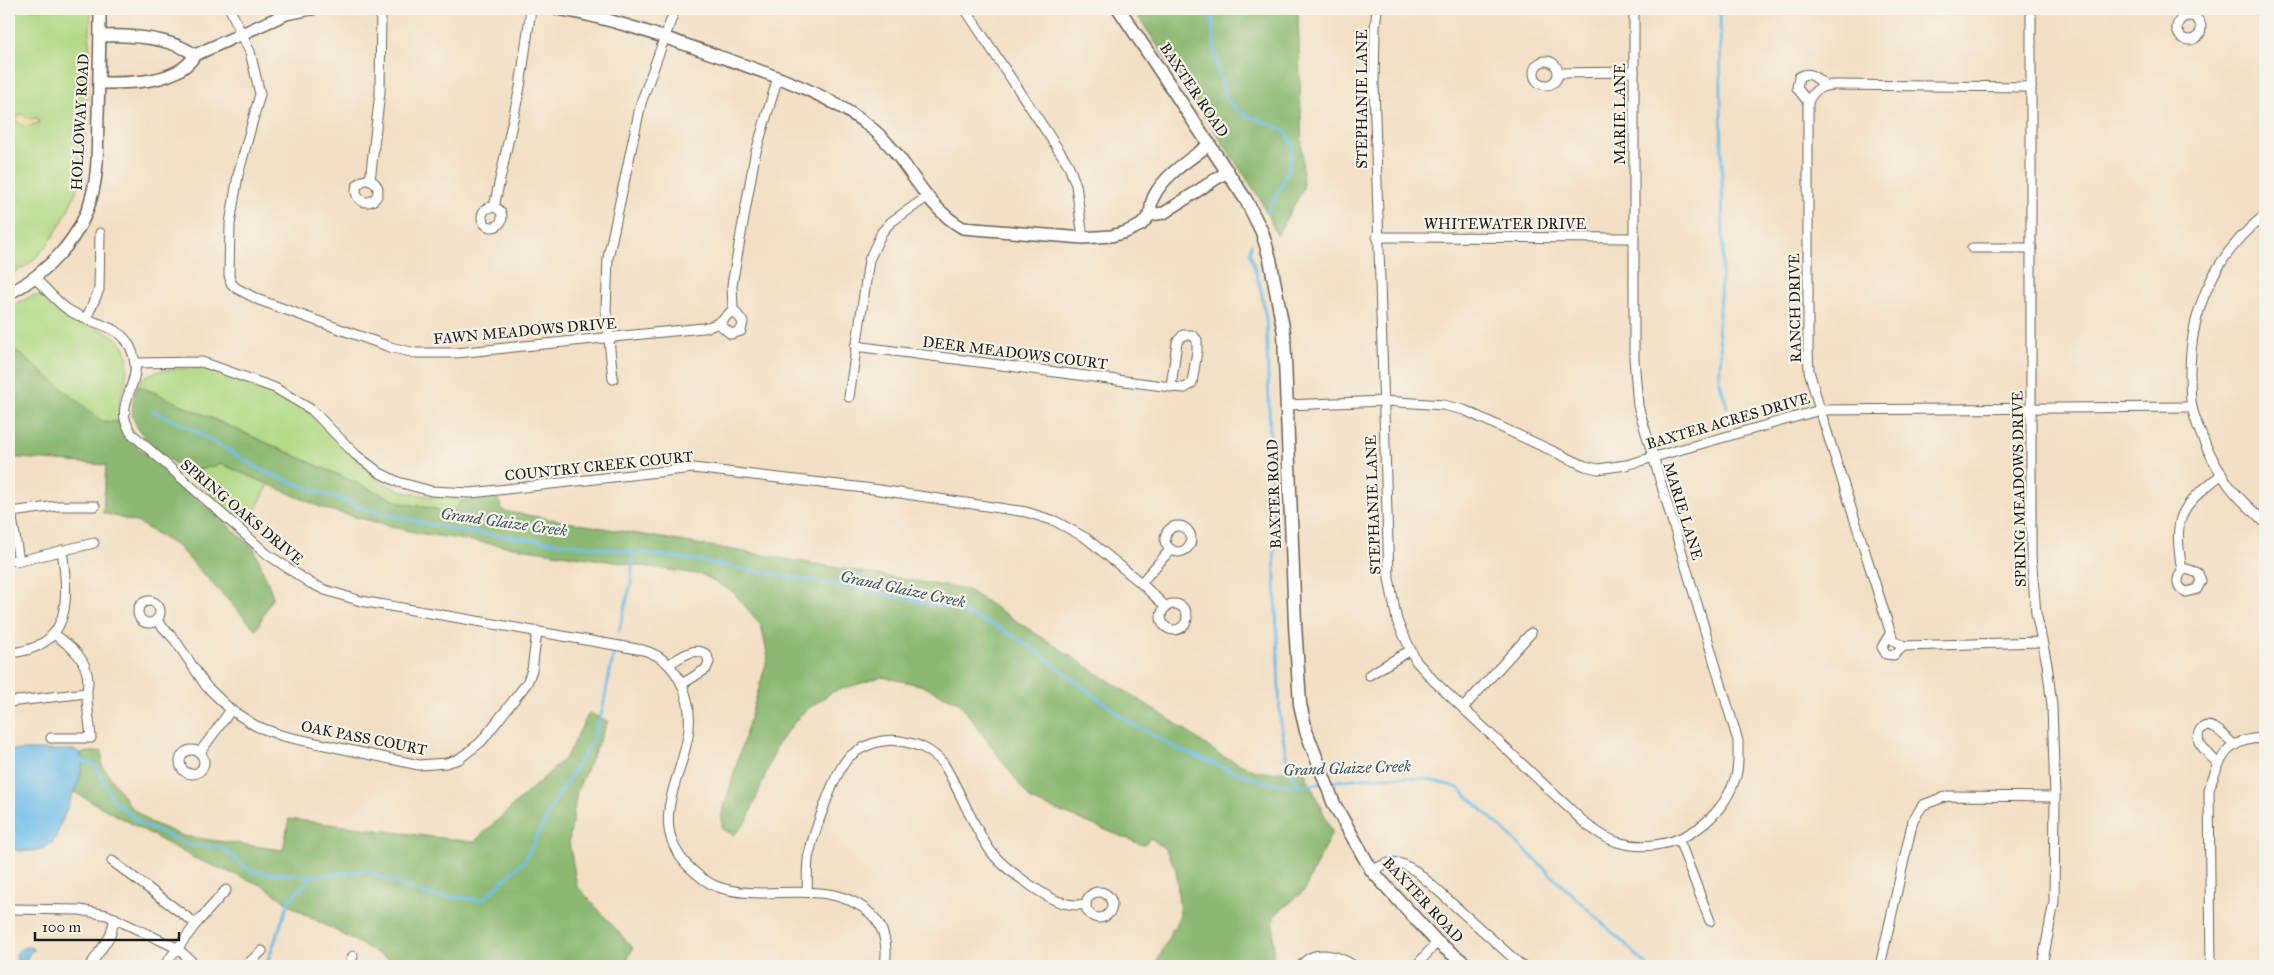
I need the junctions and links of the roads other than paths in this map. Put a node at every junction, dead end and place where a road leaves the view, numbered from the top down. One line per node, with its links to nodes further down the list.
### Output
1 (100, 9): 14 (street, HOLLOWAY ROAD)
2 (230, 9): 13 (street, FAWN MEADOWS DRIVE)
3 (312, 9): 13 (street)
4 (381, 9): 26 (street)
5 (531, 9): 28 (street)
6 (558, 9): 15 (street)
7 (675, 9): 15 (street)
8 (965, 9): 33 (street)
9 (1119, 9): 24 (main road, BAXTER ROAD)
10 (1378, 9): 32 (street, STEPHANIE LANE)
11 (1634, 9): 17 (street, MARIE LANE)
12 (2031, 9): 22 (street, SPRING MEADOWS DRIVE)
13 (243, 35): 16 (street); 42 (street, FAWN MEADOWS DRIVE)
14 (100, 36): 16 (street); 20 (street, HOLLOWAY ROAD)
15 (664, 37): 19 (street); 42 (street)
16 (195, 56): 20 (street)
17 (1634, 72): 18 (street); 34 (street, MARIE LANE)
18 (1558, 73)
19 (778, 77): 27 (street); 39 (street)
20 (99, 83): 37 (street, HOLLOWAY ROAD)
21 (1825, 85): 22 (street); 23 (street); 23 (street)
22 (2031, 87): 36 (street, SPRING MEADOWS DRIVE)
23 (1808, 102): 52 (street, RANCH DRIVE)
24 (1210, 144): 25 (main road, BAXTER ROAD); 30 (street)
25 (1228, 171): 30 (street); 49 (main road, BAXTER ROAD)
26 (370, 181)
27 (927, 197): 33 (street); 43 (street)
28 (494, 207)
29 (2265, 215): 50 (street)
30 (1150, 216): 33 (street)
31 (100, 233): 40 (street)
32 (1377, 237): 34 (street, WHITEWATER DRIVE); 48 (street, STEPHANIE LANE)
33 (1083, 238)
34 (1633, 238): 53 (street, MARIE LANE)
35 (1972, 248): 36 (street)
36 (2032, 248): 51 (street, SPRING MEADOWS DRIVE)
37 (34, 277): 38 (street, HOLLOWAY ROAD); 40 (street, SPRING OAKS DRIVE)
38 (9, 294)
39 (733, 309): 41 (street, FAWN MEADOWS DRIVE); 41 (street)
40 (86, 319): 44 (street, SPRING OAKS DRIVE)
41 (718, 323): 42 (street, FAWN MEADOWS DRIVE)
42 (609, 337): 45 (street)
43 (856, 346): 46 (street, DEER MEADOWS COURT); 47 (street)
44 (135, 363): 64 (street, COUNTRY CREEK COURT); 67 (street, SPRING OAKS DRIVE)
45 (613, 379)
46 (1171, 387): 46 (street, DEER MEADOWS COURT)
47 (849, 397)
48 (1384, 401): 49 (street, BAXTER ACRES DRIVE); 53 (street, BAXTER ACRES DRIVE); 73 (street, STEPHANIE LANE)
49 (1287, 405): 90 (main road, BAXTER ROAD)
50 (2192, 407): 51 (street, BAXTER ACRES DRIVE); 54 (street)
51 (2030, 408): 52 (street, BAXTER ACRES DRIVE); 71 (street, SPRING MEADOWS DRIVE)
52 (1820, 410): 53 (street, BAXTER ACRES DRIVE); 70 (street, RANCH DRIVE)
53 (1652, 457): 88 (street, MARIE LANE)
54 (2222, 474): 57 (street); 63 (street)
55 (95, 506): 56 (street)
56 (10, 511): 62 (street)
57 (2265, 523)
58 (94, 543): 59 (street)
59 (62, 550): 62 (street); 69 (street)
60 (1171, 550): 64 (street)
61 (9, 560): 62 (street)
62 (19, 561)
63 (2182, 571)
64 (1141, 583): 65 (street, COUNTRY CREEK COURT)
65 (1166, 606)
66 (156, 620): 81 (street, OAK PASS COURT)
67 (537, 631): 75 (street, SPRING OAKS DRIVE); 81 (street, OAK PASS COURT)
68 (1531, 633): 80 (street)
69 (54, 634): 74 (street); 78 (street)
70 (1890, 634): 72 (street); 72 (street)
71 (2042, 642): 72 (street); 87 (street, SPRING MEADOWS DRIVE)
72 (1904, 646)
73 (1410, 651): 76 (street); 80 (street, STEPHANIE LANE)
74 (9, 653)
75 (669, 664): 77 (street, SPRING OAKS DRIVE); 77 (street)
76 (1369, 675)
77 (682, 684): 92 (street, SPRING OAKS DRIVE)
78 (86, 693): 79 (street); 82 (street)
79 (9, 702)
80 (1463, 708): 88 (street, STEPHANIE LANE)
81 (231, 710): 85 (street)
82 (51, 738)
83 (2265, 738): 84 (street)
84 (2233, 744): 86 (street); 86 (street)
85 (200, 752)
86 (2217, 763): 115 (street)
87 (2055, 797): 113 (street); 114 (street, SPRING MEADOWS DRIVE)
88 (1678, 840): 96 (street)
89 (112, 861): 97 (street)
90 (1372, 871): 98 (main road, BAXTER ROAD); 112 (street)
91 (226, 890): 97 (street)
92 (807, 892): 93 (street); 107 (street, SPRING OAKS DRIVE)
93 (1086, 904)
94 (9, 909): 95 (street)
95 (115, 918): 99 (street); 102 (street)
96 (1710, 921)
97 (196, 924): 99 (street)
98 (1437, 942): 110 (street); 111 (main road, BAXTER ROAD)
99 (177, 948): 103 (street); 104 (street)
100 (262, 951): 105 (street)
101 (353, 956): 106 (street)
102 (90, 966)
103 (164, 966)
104 (197, 966)
105 (245, 966)
106 (349, 966)
107 (885, 966)
108 (1301, 966): 109 (street)
109 (1354, 966)
110 (1416, 966)
111 (1468, 966)
112 (1522, 966)
113 (1880, 966)
114 (2042, 966)
115 (2211, 966)

